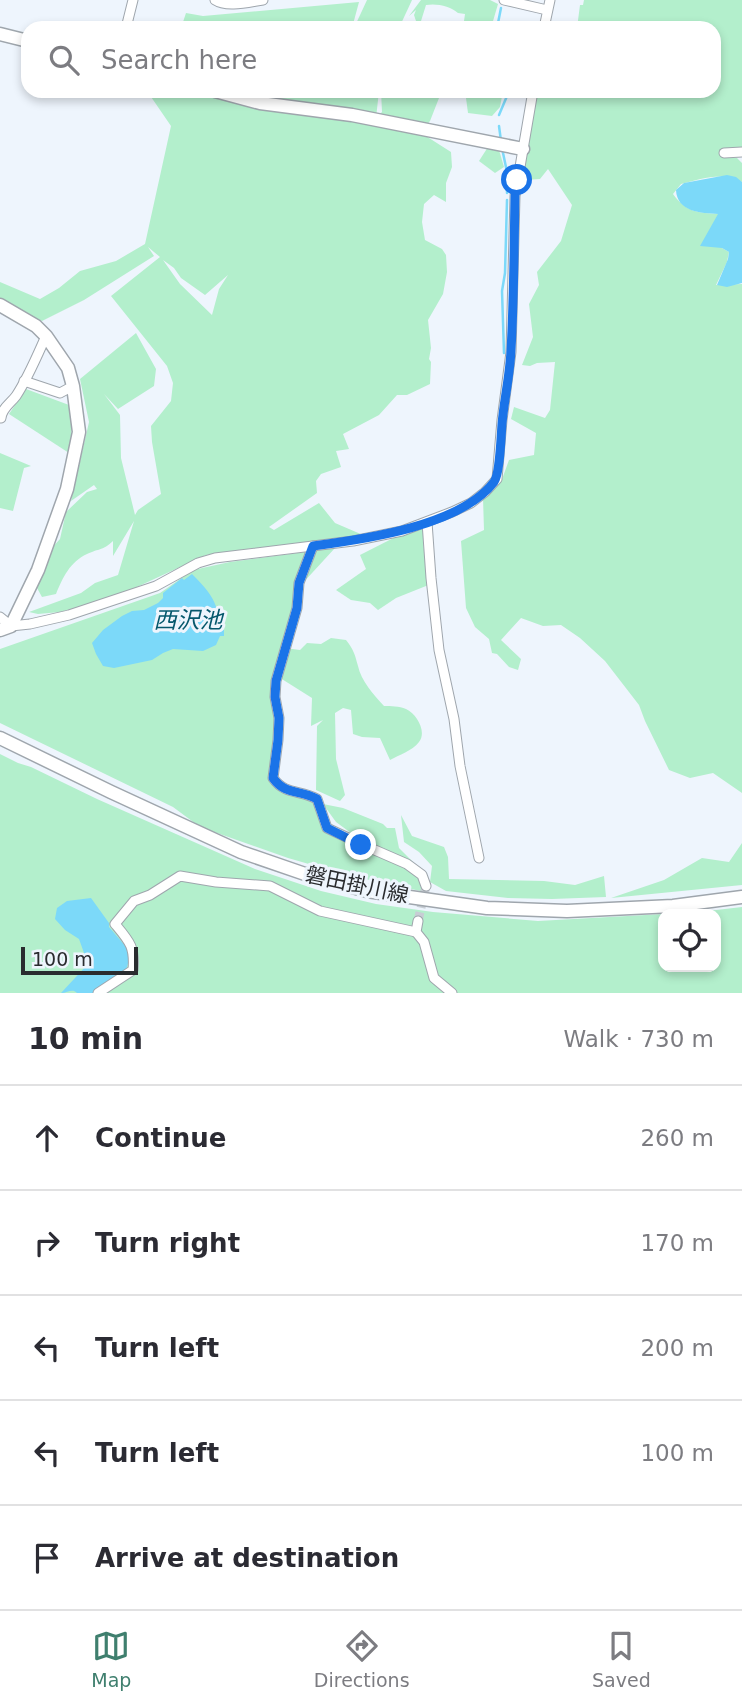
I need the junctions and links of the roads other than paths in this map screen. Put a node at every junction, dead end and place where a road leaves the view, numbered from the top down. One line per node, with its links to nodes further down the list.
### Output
1 (133, 0): 7 (street)
2 (215, 0): 3 (street)
3 (263, 0)
4 (504, 0): 6 (street)
5 (550, 0): 6 (street)
6 (547, 10): 8 (street)
7 (128, 21)
8 (545, 21)
9 (0, 34): 10 (main road)
10 (21, 39)
11 (241, 98): 13 (main road)
12 (532, 98): 13 (street)
13 (523, 149): 21 (street)
14 (742, 152): 15 (street)
15 (724, 153)
16 (0, 305): 17 (main road)
17 (46, 336): 18 (street); 19 (main road)
18 (24, 381): 19 (street); 20 (street)
19 (73, 386): 24 (main road)
20 (1, 418)
21 (427, 522): 22 (street); 26 (street)
22 (313, 546): 24 (street); 27 (street)
23 (0, 617): 24 (street)
24 (5, 628)
25 (0, 738): 28 (main road, 磐田掛川線)
26 (479, 858)
27 (426, 886)
28 (742, 897)
29 (418, 922): 30 (street)
30 (416, 932): 31 (street); 32 (street)
31 (98, 993)
32 (452, 993)

